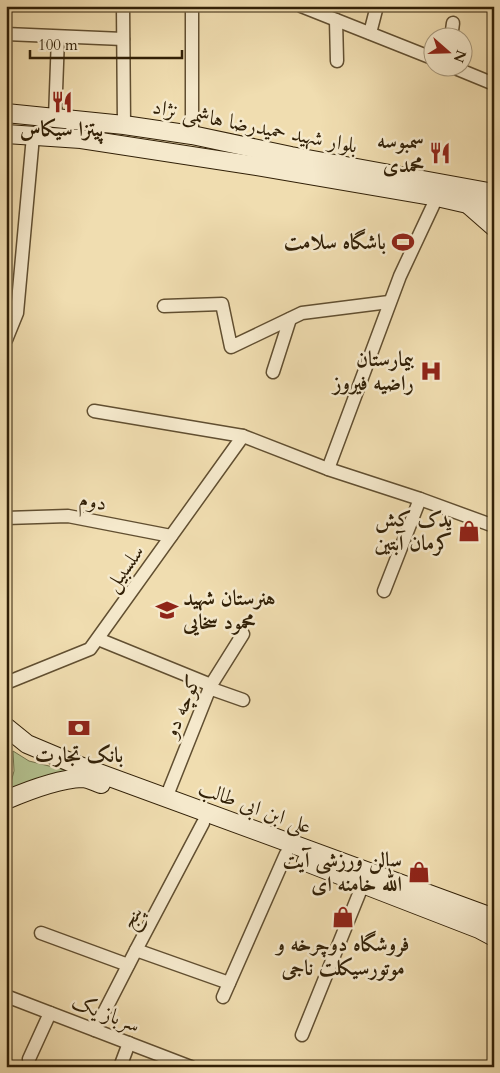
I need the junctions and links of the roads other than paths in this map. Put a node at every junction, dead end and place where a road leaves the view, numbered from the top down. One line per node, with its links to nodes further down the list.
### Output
1 (124, 6): 11 (street)
2 (192, 6): 20 (street)
3 (301, 6): 5 (street)
4 (377, 6): 8 (street)
5 (336, 20): 8 (street); 13 (street)
6 (453, 23): 7 (street)
7 (452, 28)
8 (370, 33): 12 (street)
9 (6, 34): 10 (street)
10 (58, 37): 11 (street); 17 (street)
11 (123, 39): 18 (street)
12 (422, 54)
13 (337, 61)
14 (472, 75): 15 (street)
15 (494, 84)
16 (6, 113): 17 (main road, بلوار شهید حمیدرضا هاشمی نژاد)
17 (55, 118): 18 (main road, بلوار شهید حمیدرضا هاشمی نژاد)
18 (124, 125): 20 (main road, بلوار شهید حمیدرضا هاشمی نژاد)
19 (6, 134): 21 (main road, بلوار شهید حمیدرضا هاشمی نژاد)
20 (192, 135): 25 (main road, بلوار شهید حمیدرضا هاشمی نژاد)
21 (33, 136): 24 (main road, بلوار شهید حمیدرضا هاشمی نژاد); 28 (street)
22 (494, 179): 25 (main road)
23 (494, 193): 25 (main road, بلوار شهید حمیدرضا هاشمی نژاد)
24 (437, 197): 25 (main road, بلوار شهید حمیدرضا هاشمی نژاد); 29 (street)
25 (470, 197): 26 (main road, بلوار شهید حمیدرضا هاشمی نژاد); 27 (main road)
26 (494, 210)
27 (494, 227)
28 (13, 285): 32 (street)
29 (390, 302): 31 (street); 36 (street)
30 (164, 306): 31 (street)
31 (290, 319): 33 (street)
32 (6, 340)
33 (273, 372)
34 (94, 412): 35 (street)
35 (243, 436): 36 (street); 40 (street, سلسبیل)
36 (328, 469): 37 (street)
37 (420, 499): 39 (street); 41 (street)
38 (6, 518): 40 (street, دوم)
39 (494, 526)
40 (171, 536): 43 (street, سلسبیل)
41 (384, 591)
42 (243, 634): 45 (street, کوچه دو)
43 (98, 639): 44 (street, سلسبیل); 45 (street)
44 (6, 683)
45 (210, 686): 46 (street); 48 (street, کوچه دو)
46 (243, 700)
47 (6, 727): 48 (main road, علی ابن ابی طالب)
48 (166, 798): 53 (main road, علی ابن ابی طالب)
49 (6, 800): 50 (main road, علی ابن ابی طالب)
50 (203, 823): 51 (main road, علی ابن ابی طالب); 56 (street, پنج)
51 (286, 854): 52 (main road, علی ابن ابی طالب); 58 (street)
52 (363, 884): 55 (main road, علی ابن ابی طالب); 63 (street)
53 (494, 918)
54 (41, 933): 57 (street)
55 (494, 937)
56 (136, 950): 57 (street, پنج); 58 (street)
57 (128, 965): 62 (street, پنج)
58 (229, 983): 60 (street)
59 (6, 996): 61 (street, سرباز یک)
60 (223, 997)
61 (50, 1013): 62 (street, سرباز یک); 65 (street)
62 (95, 1030): 64 (street, سرباز یک)
63 (302, 1035)
64 (128, 1043): 66 (street); 67 (street, سرباز یک)
65 (29, 1059)
66 (120, 1067)
67 (191, 1067)

